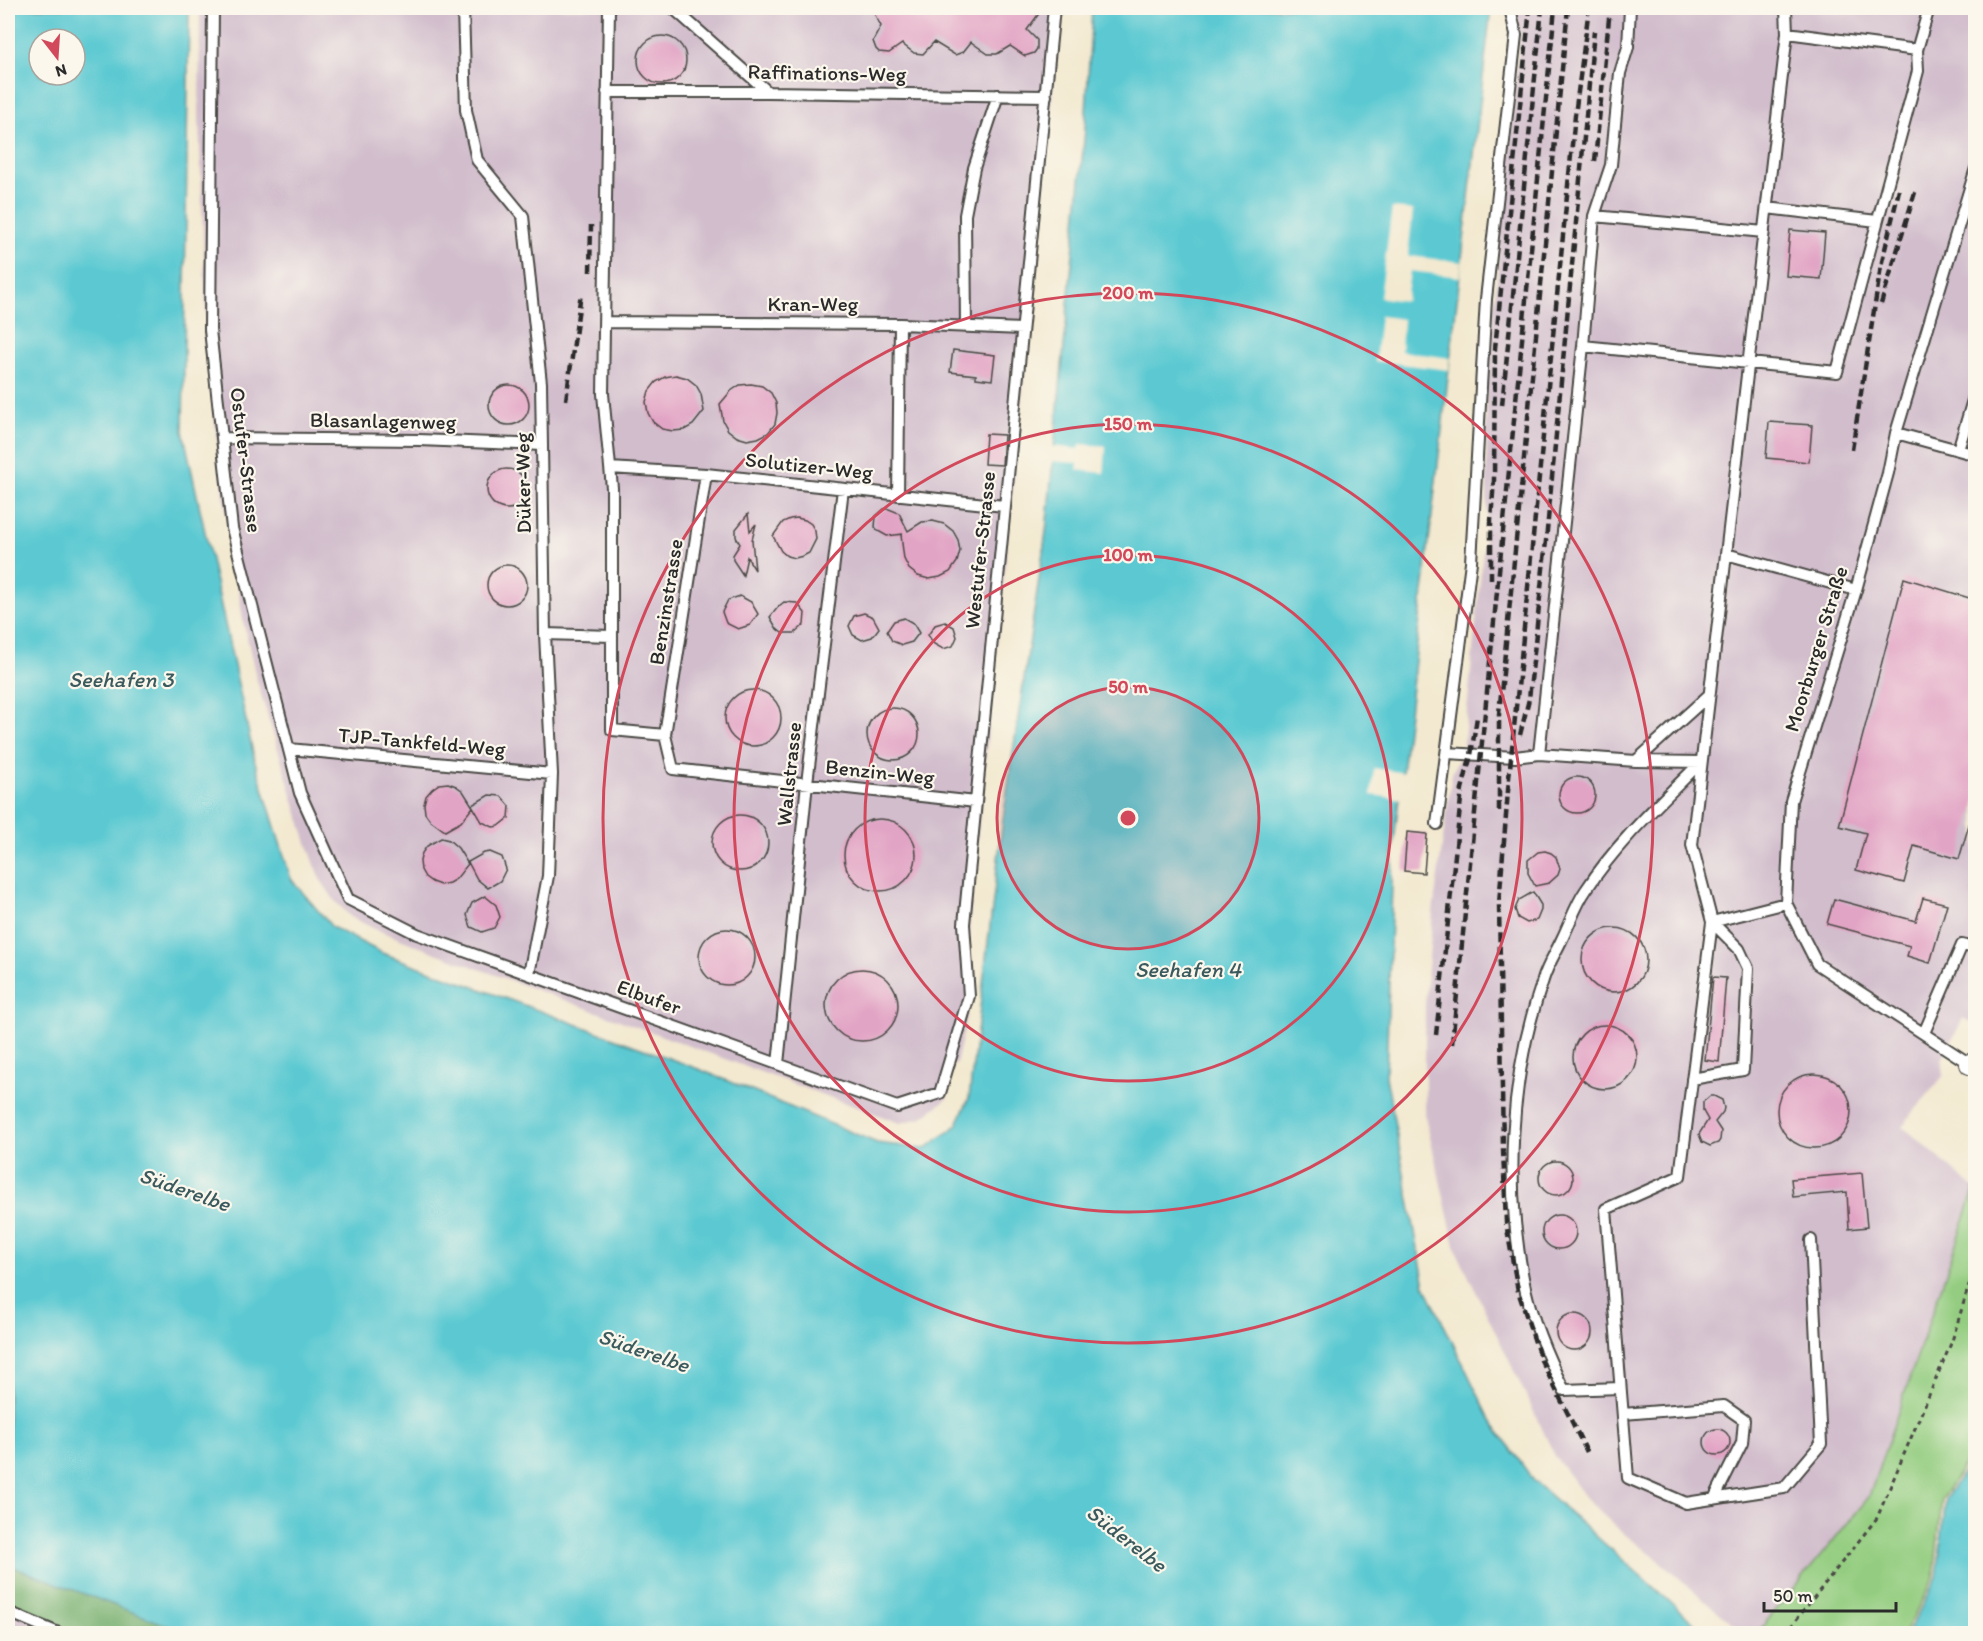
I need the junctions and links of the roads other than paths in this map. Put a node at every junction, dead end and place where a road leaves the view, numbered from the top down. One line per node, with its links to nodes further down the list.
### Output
1 (213, 8): 29 (lane, Ostufer-Strasse)
2 (463, 8): 30 (lane, Düker-Weg)
3 (609, 8): 12 (lane)
4 (673, 8): 13 (lane)
5 (1054, 8): 15 (lane, Westufer-Strasse)
6 (1510, 8): 45 (lane)
7 (1630, 8): 18 (lane)
8 (1786, 8): 10 (lane)
9 (1929, 8): 11 (lane)
10 (1787, 33): 11 (lane); 17 (lane)
11 (1917, 51): 19 (lane)
12 (607, 92): 13 (lane, Raffinations-Weg); 21 (lane)
13 (768, 92): 14 (lane, Raffinations-Weg)
14 (998, 95): 15 (lane, Raffinations-Weg); 23 (lane)
15 (1046, 96): 24 (lane, Westufer-Strasse)
16 (1976, 168): 28 (lane, Moorburger Straße)
17 (1767, 208): 19 (lane); 20 (lane)
18 (1594, 216): 20 (lane); 25 (lane)
19 (1877, 221): 26 (lane)
20 (1764, 232): 26 (lane)
21 (604, 322): 22 (lane, Kran-Weg); 33 (lane)
22 (900, 324): 23 (lane, Kran-Weg); 36 (lane)
23 (966, 326): 24 (lane, Kran-Weg)
24 (1022, 329): 37 (lane, Westufer-Strasse)
25 (1583, 346): 26 (lane); 46 (lane)
26 (1748, 363): 38 (lane)
27 (1976, 390): 31 (lane)
28 (1896, 433): 31 (lane); 39 (lane, Moorburger Straße)
29 (222, 438): 30 (lane, Blasanlagenweg); 44 (lane, Ostufer-Strasse)
30 (542, 445): 40 (lane, Düker-Weg)
31 (1958, 450): 32 (lane)
32 (1976, 455)
33 (610, 468): 34 (lane, Solutizer-Weg); 41 (lane)
34 (706, 474): 35 (lane, Solutizer-Weg); 43 (lane, Benzinstrasse)
35 (843, 489): 36 (lane, Solutizer-Weg); 50 (lane, Wallstrasse)
36 (898, 495): 37 (lane, Solutizer-Weg)
37 (1004, 506): 51 (lane, Westufer-Strasse)
38 (1726, 554): 39 (lane); 42 (lane)
39 (1856, 590): 54 (lane, Moorburger Straße)
40 (545, 634): 41 (lane); 49 (lane, Düker-Weg)
41 (612, 636): 43 (lane)
42 (1709, 695): 47 (lane); 48 (lane)
43 (665, 735): 50 (lane, Benzin-Weg)
44 (289, 749): 49 (lane, TJP-Tankfeld-Weg); 53 (lane, Ostufer-Strasse)
45 (1447, 753): 46 (lane); 52 (lane)
46 (1539, 754): 47 (lane)
47 (1636, 761): 48 (lane)
48 (1701, 762): 55 (lane); 64 (lane)
49 (552, 774): 57 (lane, Düker-Weg)
50 (807, 783): 51 (lane, Benzin-Weg); 59 (lane, Wallstrasse)
51 (976, 802): 62 (lane, Westufer-Strasse)
52 (1437, 824)
53 (348, 899): 57 (lane, Elbufer)
54 (1786, 903): 55 (lane); 58 (lane)
55 (1712, 922): 61 (lane); 61 (lane)
56 (1976, 948): 58 (lane)
57 (529, 974): 59 (lane, Elbufer)
58 (1924, 1033): 60 (lane)
59 (778, 1064): 62 (lane, Elbufer)
60 (1973, 1065)
61 (1692, 1079): 64 (lane)
62 (940, 1093)
63 (1811, 1240): 66 (lane)
64 (1620, 1388): 65 (lane)
65 (1623, 1414): 66 (lane); 66 (lane)
66 (1714, 1499)
67 (8, 1612): 68 (lane)
68 (61, 1634)

